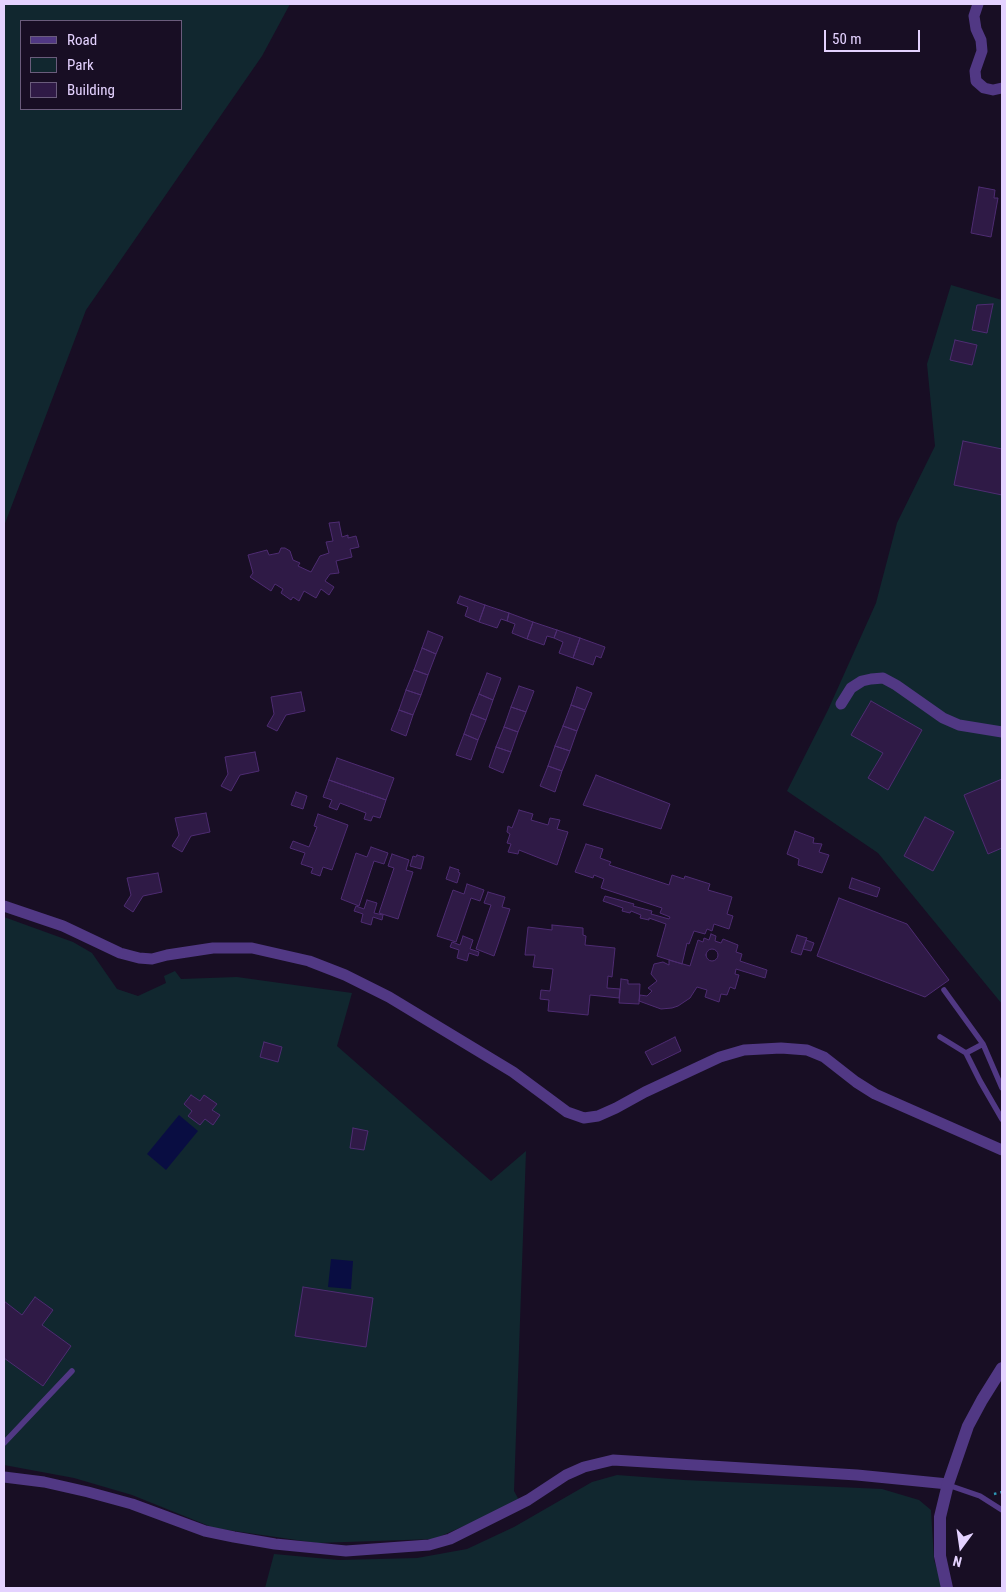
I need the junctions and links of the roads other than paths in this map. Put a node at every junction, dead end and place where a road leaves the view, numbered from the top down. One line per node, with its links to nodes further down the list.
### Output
1 (978, 4): 2 (street)
2 (1002, 88)
3 (841, 704): 4 (street)
4 (1002, 732)
5 (4, 906): 12 (street)
6 (944, 990): 8 (lane)
7 (940, 1037): 9 (lane)
8 (983, 1044): 9 (lane); 10 (lane)
9 (966, 1053): 11 (lane)
10 (1002, 1088)
11 (1002, 1120)
12 (1002, 1150)
13 (1002, 1368): 17 (street)
14 (72, 1371): 15 (lane)
15 (4, 1443)
16 (4, 1477): 17 (street)
17 (948, 1484): 18 (lane); 19 (street)
18 (1002, 1510)
19 (947, 1588)

